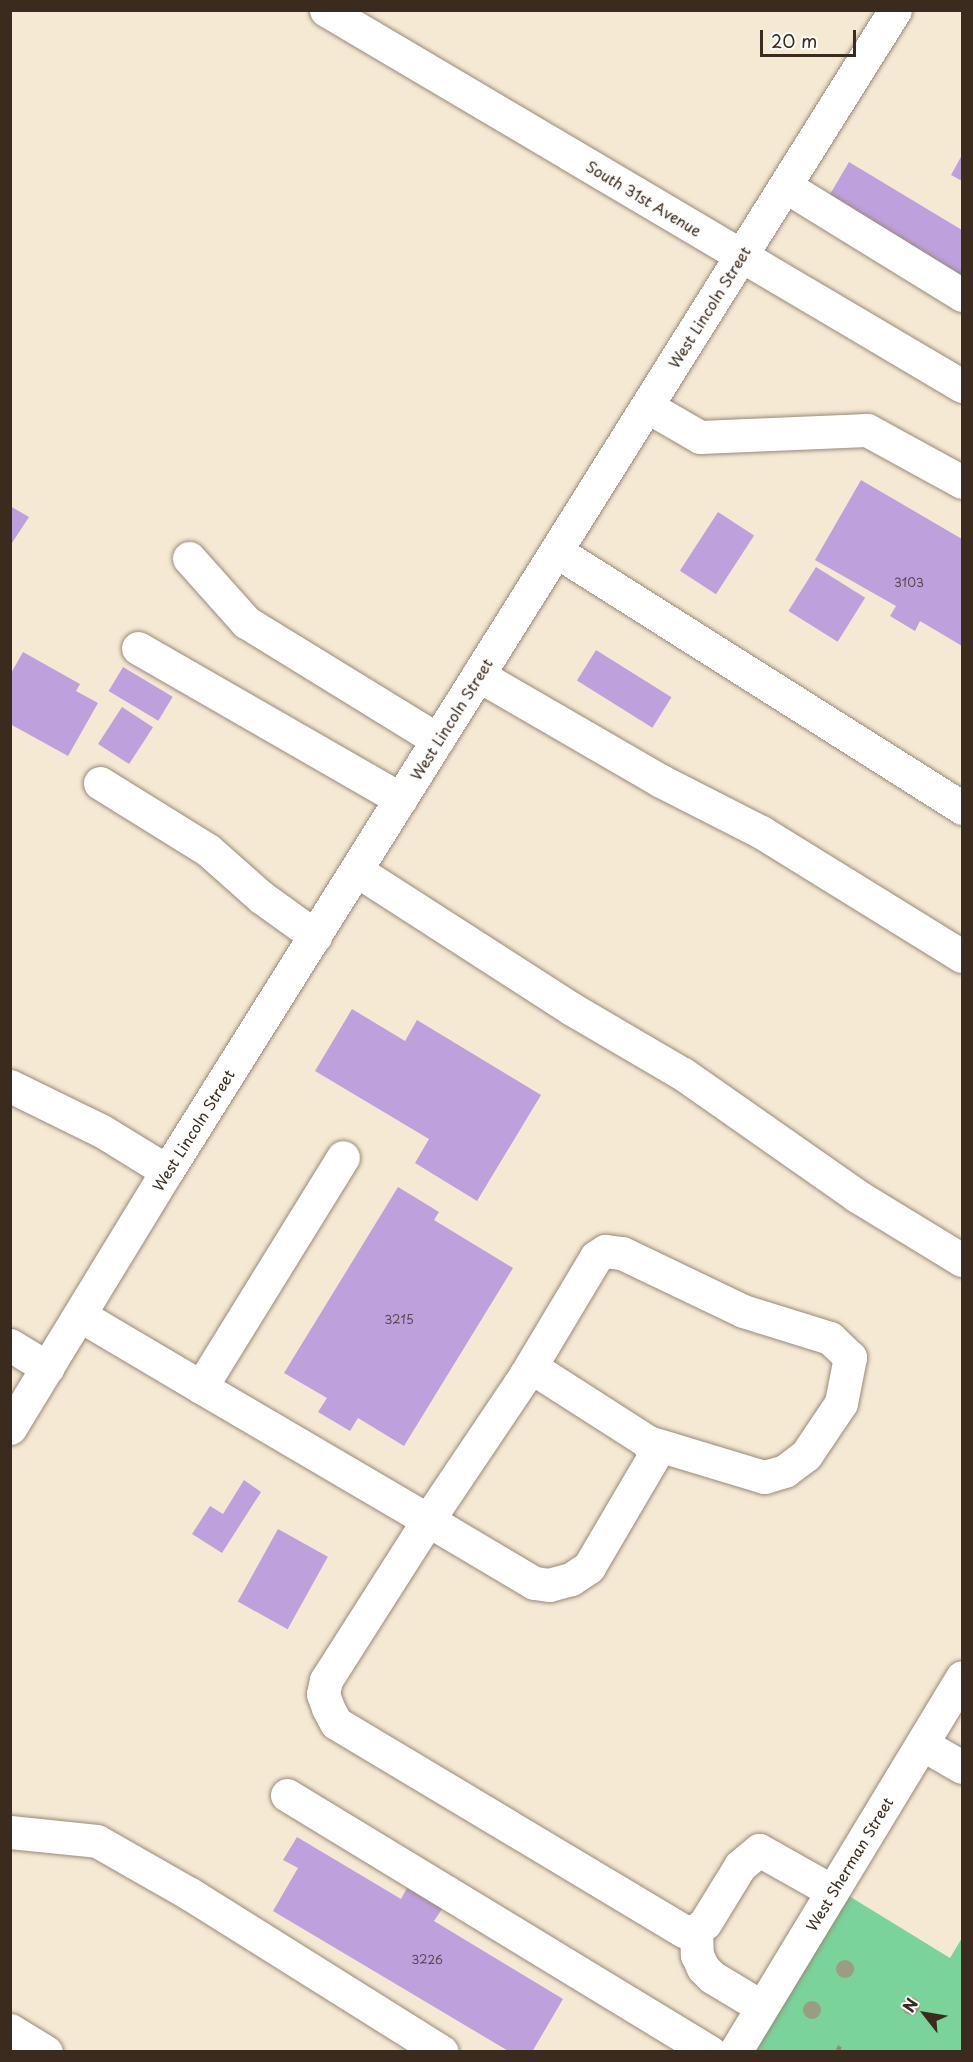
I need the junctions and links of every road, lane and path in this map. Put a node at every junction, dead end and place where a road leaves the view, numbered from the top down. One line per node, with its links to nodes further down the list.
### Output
1 (326, 10): 4 (street, South 31st Avenue)
2 (895, 10): 3 (street, West Lincoln Street)
3 (785, 186): 4 (street, West Lincoln Street); 5 (street)
4 (742, 255): 6 (street, South 31st Avenue); 7 (street, West Lincoln Street)
5 (963, 295)
6 (963, 386)
7 (648, 406): 8 (street); 9 (street, West Lincoln Street)
8 (963, 482)
9 (556, 551): 12 (street, West Lincoln Street); 16 (street)
10 (189, 558): 13 (street)
11 (138, 648): 15 (street)
12 (478, 675): 13 (street, West Lincoln Street); 19 (street)
13 (438, 740): 15 (street, West Lincoln Street)
14 (100, 783): 18 (street)
15 (401, 799): 17 (street, West Lincoln Street)
16 (963, 808)
17 (356, 870): 18 (street, West Lincoln Street); 23 (street)
18 (315, 936): 22 (street, West Lincoln Street)
19 (963, 956)
20 (10, 1086): 22 (street)
21 (343, 1157): 28 (street)
22 (167, 1171): 24 (street, West Lincoln Street)
23 (963, 1260)
24 (81, 1316): 26 (street, West Lincoln Street); 28 (street)
25 (10, 1345): 26 (street)
26 (48, 1368): 29 (street, West Lincoln Street)
27 (526, 1374): 30 (street); 30 (street); 31 (street)
28 (201, 1387): 31 (street)
29 (10, 1428)
30 (648, 1442): 31 (street)
31 (428, 1520): 38 (street)
32 (963, 1677): 33 (street, West Sherman Street)
33 (922, 1744): 34 (street); 37 (street, West Sherman Street)
34 (963, 1767)
35 (287, 1795): 44 (street)
36 (10, 1832): 43 (street)
37 (832, 1891): 38 (street); 39 (street, West Sherman Street)
38 (696, 1932): 39 (street)
39 (762, 2007): 45 (street, West Sherman Street)
40 (10, 2030): 42 (street)
41 (837, 2047): 46 (path)
42 (46, 2052)
43 (442, 2052)
44 (710, 2052)
45 (735, 2052)
46 (844, 2052)

